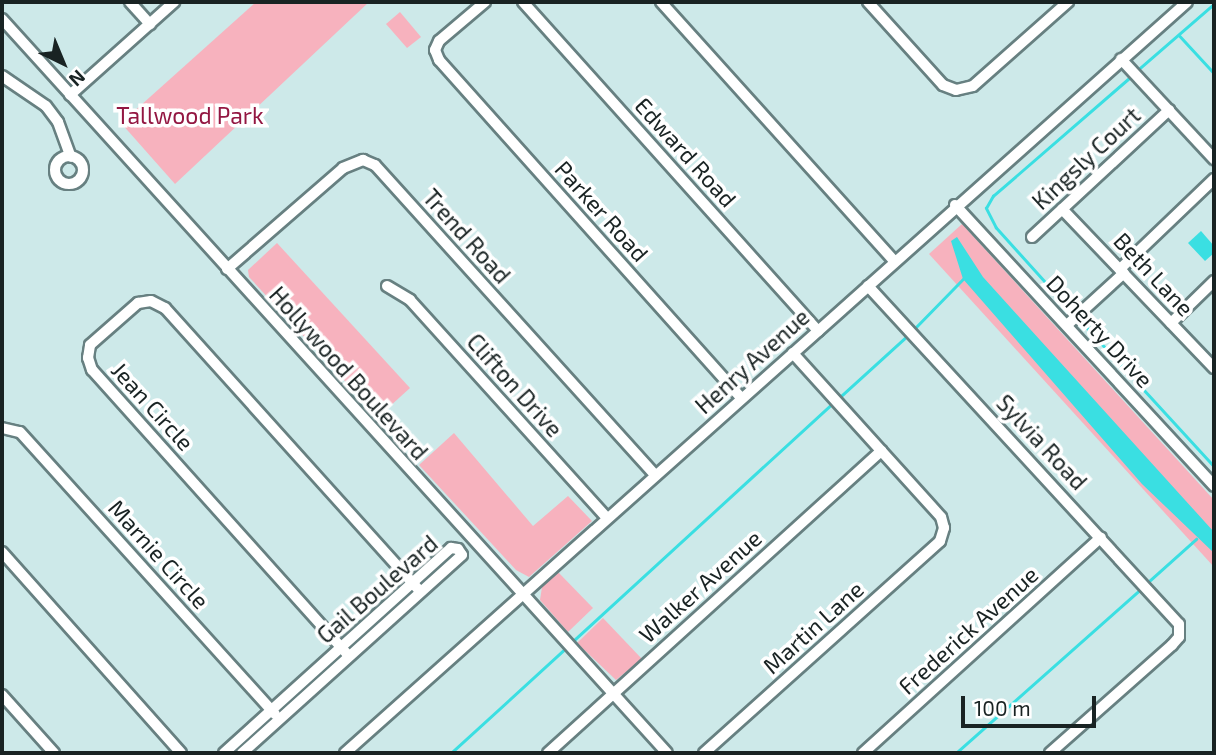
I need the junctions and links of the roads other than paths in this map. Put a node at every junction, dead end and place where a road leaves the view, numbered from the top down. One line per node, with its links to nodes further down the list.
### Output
1 (130, 2): 10 (street)
2 (174, 2): 10 (street)
3 (485, 2): 32 (street, Parker Road)
4 (523, 2): 29 (street, Edward Road)
5 (661, 2): 21 (street)
6 (868, 2): 7 (street)
7 (1068, 2)
8 (1187, 2): 11 (street, Henry Avenue)
9 (2, 19): 13 (street, Hollywood Boulevard)
10 (150, 24): 13 (street)
11 (1121, 59): 14 (street); 18 (street, Henry Avenue)
12 (3, 79): 15 (street)
13 (70, 95): 22 (street, Hollywood Boulevard)
14 (1169, 110): 16 (street); 19 (street, Kingsly Court)
15 (71, 157)
16 (1214, 159)
17 (1214, 179): 23 (street)
18 (955, 205): 21 (street, Henry Avenue); 28 (street, Doherty Drive)
19 (1062, 209): 20 (street, Kingsly Court); 23 (street, Beth Lane)
20 (1032, 237)
21 (894, 261): 26 (street, Henry Avenue)
22 (228, 269): 35 (street, Trend Road); 41 (street, Hollywood Boulevard)
23 (1122, 271): 27 (street, Beth Lane); 28 (street)
24 (1214, 281): 27 (street)
25 (387, 286): 37 (street, Clifton Drive)
26 (868, 286): 29 (street, Henry Avenue); 38 (street, Sylvia Road)
27 (1171, 323): 31 (street, Beth Lane)
28 (1067, 325): 36 (street, Doherty Drive)
29 (818, 331): 30 (street, Henry Avenue)
30 (793, 353): 32 (street, Henry Avenue); 34 (street)
31 (1214, 368)
32 (741, 398): 35 (street, Henry Avenue)
33 (2, 428): 45 (street, Marnie Circle)
34 (881, 451): 43 (street, Walker Avenue); 53 (street, Martin Lane)
35 (655, 475): 37 (street, Henry Avenue)
36 (1214, 486)
37 (607, 518): 41 (street, Henry Avenue)
38 (1101, 537): 54 (street, Frederick Avenue); 55 (street, Sylvia Road)
39 (2, 552): 47 (street)
40 (416, 587): 42 (street, Gail Boulevard); 42 (street, Jean Circle)
41 (522, 595): 43 (street, Hollywood Boulevard); 50 (street, Henry Avenue)
42 (344, 651): 45 (street, Gail Boulevard)
43 (613, 692): 51 (street, Walker Avenue); 52 (street, Hollywood Boulevard)
44 (2, 695): 46 (street)
45 (275, 715): 48 (street, Gail Boulevard); 49 (street, Gail Boulevard)
46 (54, 753)
47 (181, 753)
48 (224, 753)
49 (242, 753)
50 (345, 753)
51 (548, 753)
52 (667, 753)
53 (704, 753)
54 (863, 753)
55 (1050, 753)

